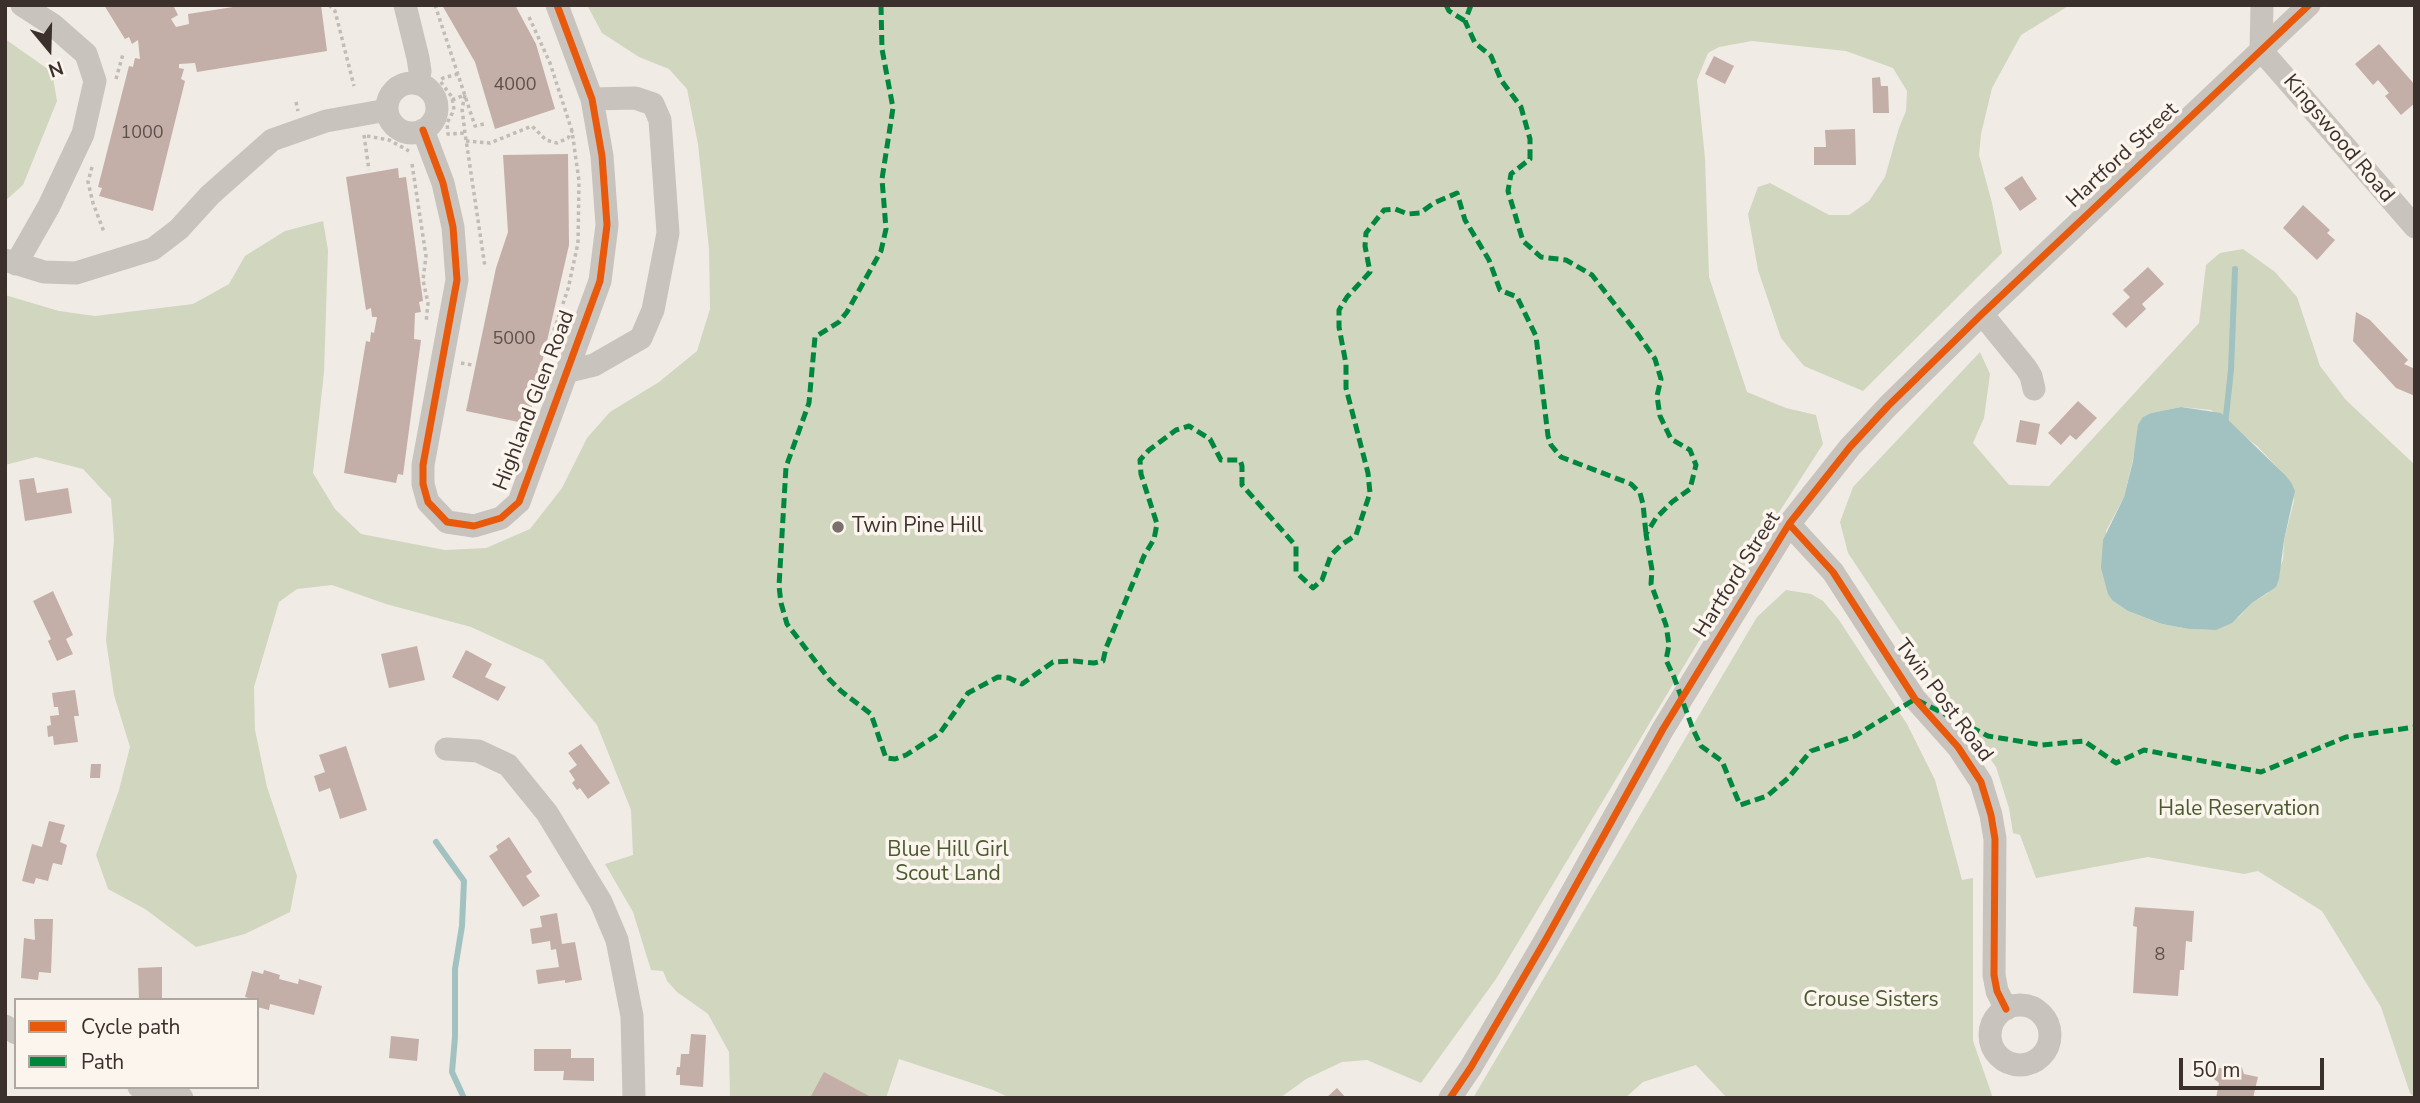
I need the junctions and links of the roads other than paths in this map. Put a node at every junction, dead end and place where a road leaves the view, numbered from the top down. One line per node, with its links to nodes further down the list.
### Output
1 (22, 5): 12 (street)
2 (405, 5): 7 (street)
3 (557, 5): 8 (street, Highland Glen Road)
4 (2262, 5): 6 (street)
5 (2309, 5): 6 (street, Hartford Street)
6 (2261, 50): 11 (street, Kingswood Road); 13 (street, Hartford Street)
7 (418, 84): 9 (street); 10 (street)
8 (592, 99): 14 (street, Highland Glen Road); 14 (street)
9 (387, 110): 10 (street); 12 (street)
10 (423, 130): 14 (street, Highland Glen Road)
11 (2415, 227)
12 (10, 262)
13 (1982, 314): 15 (street); 16 (street, Hartford Street)
14 (565, 372)
15 (2034, 389)
16 (1789, 524): 18 (street, Twin Post Road); 22 (street, Hartford Street)
17 (446, 749): 21 (street)
18 (2006, 1009)
19 (147, 1089): 20 (street)
20 (182, 1098)
21 (634, 1098)
22 (1450, 1098)

